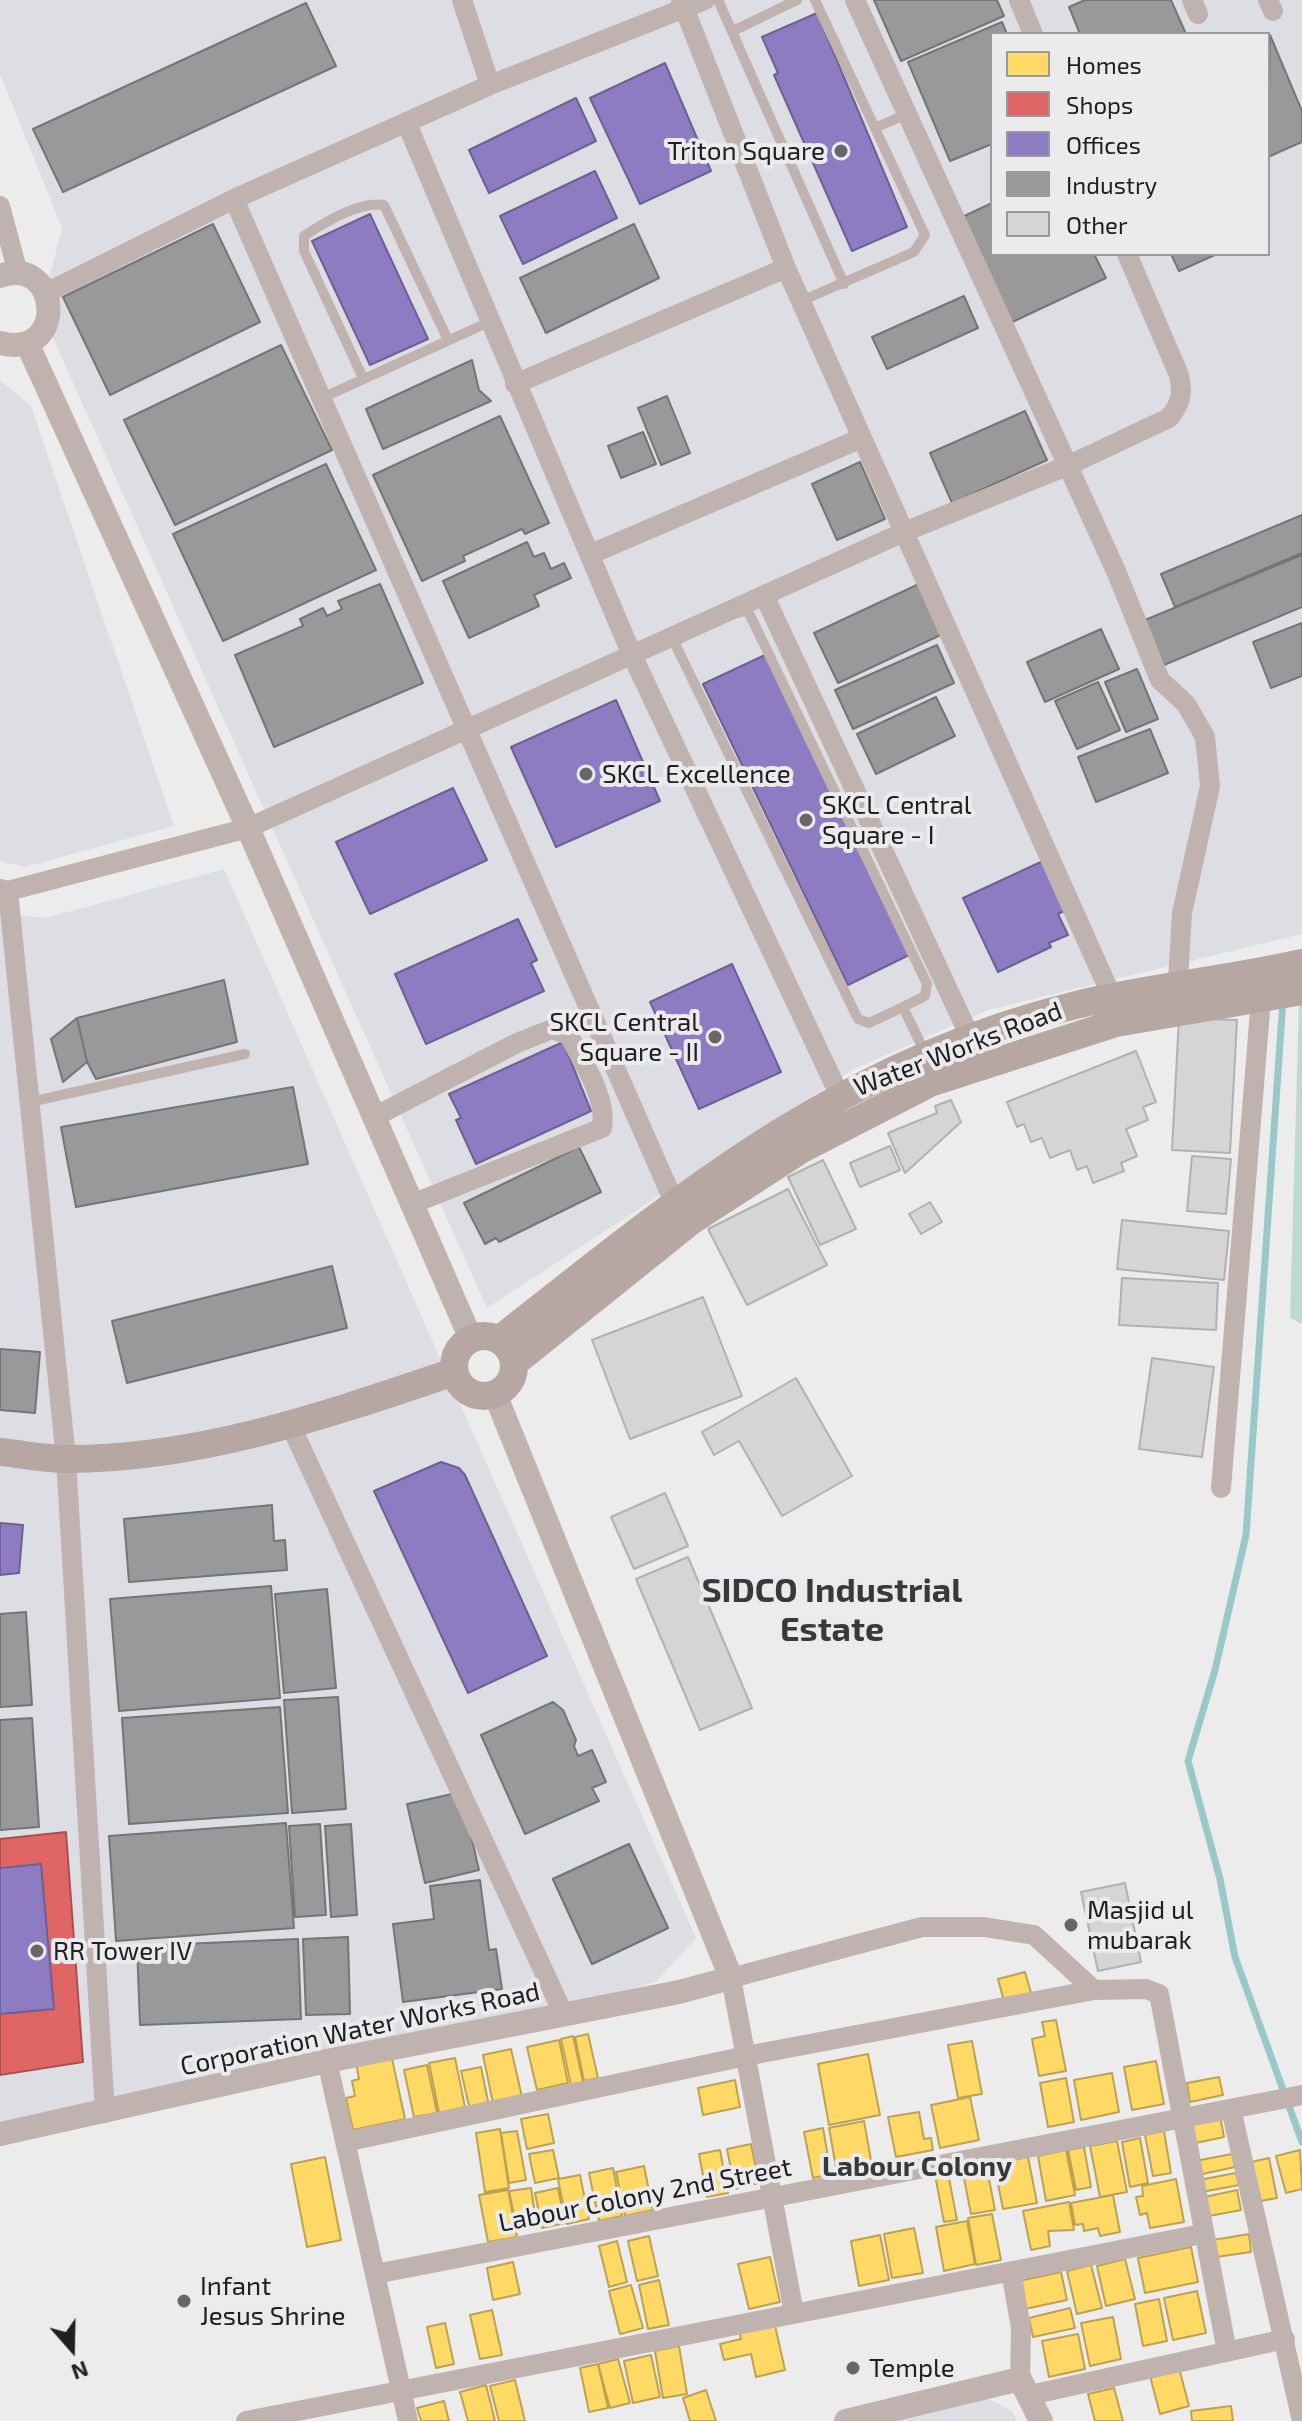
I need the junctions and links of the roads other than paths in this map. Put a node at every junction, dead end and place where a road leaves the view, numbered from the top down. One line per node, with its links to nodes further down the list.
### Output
1 (462, 0): 11 (street)
2 (705, 0): 8 (street)
3 (718, 0): 9 (lane)
4 (797, 0): 9 (lane)
5 (815, 0): 14 (lane)
6 (855, 0): 12 (street)
7 (1019, 0): 10 (street)
8 (682, 5): 11 (street); 18 (street)
9 (733, 31): 20 (lane)
10 (1032, 32)
11 (490, 85): 13 (street)
12 (907, 114): 14 (lane); 31 (street)
13 (407, 124): 15 (street); 23 (street)
14 (877, 127): 20 (lane)
15 (234, 199): 21 (street); 29 (street)
16 (0, 206): 19 (street)
17 (1128, 256): 31 (street)
18 (786, 268): 22 (street); 28 (street)
19 (9, 275): 21 (street)
20 (844, 284): 22 (lane)
21 (46, 293): 25 (street)
22 (801, 301): 30 (street)
23 (489, 322): 24 (lane); 28 (street)
24 (448, 340): 27 (lane); 27 (lane)
25 (27, 343): 26 (street); 37 (street)
26 (1, 346)
27 (363, 378): 29 (lane)
28 (515, 384): 33 (street)
29 (322, 398): 36 (street)
30 (862, 438): 32 (street); 33 (street)
31 (1067, 466): 32 (street); 43 (street)
32 (904, 532): 34 (street); 42 (street)
33 (591, 554): 35 (street)
34 (764, 595): 35 (street); 45 (street)
35 (632, 655): 36 (street); 48 (street)
36 (469, 731): 37 (street); 52 (street)
37 (248, 828): 38 (street); 50 (street)
38 (4, 890): 49 (street)
39 (1302, 963): 40 (main road, Water Works Road)
40 (1266, 989): 41 (main road); 43 (main road, Water Works Road); 61 (street)
41 (1302, 991)
42 (1112, 997): 43 (main road, Water Works Road); 45 (main road, Water Works Road)
43 (1177, 1000): 51 (main road, Water Works Road)
44 (903, 1007): 44 (lane); 47 (lane)
45 (971, 1039): 47 (main road, Water Works Road)
46 (245, 1054): 49 (lane)
47 (926, 1055): 48 (main road, Water Works Road)
48 (839, 1094): 51 (main road, Water Works Road)
49 (30, 1102): 60 (street)
50 (374, 1117): 53 (street); 53 (street)
51 (795, 1136): 52 (main road, Water Works Road); 55 (main road, Water Works Road)
52 (674, 1202): 55 (main road, Water Works Road)
53 (412, 1204): 54 (street)
54 (471, 1339): 55 (main road); 56 (main road)
55 (506, 1351): 57 (main road)
56 (454, 1372): 57 (main road); 58 (main road)
57 (495, 1394): 62 (street)
58 (290, 1424): 60 (main road); 64 (street)
59 (0, 1452): 60 (main road)
60 (66, 1459): 69 (street)
61 (1221, 1488)
62 (731, 1978): 63 (street); 64 (street, Corporation Water Works Road); 65 (street)
63 (1094, 1990): 65 (street); 70 (street)
64 (564, 2015): 66 (street, Corporation Water Works Road)
65 (746, 2056): 72 (street); 73 (street)
66 (327, 2061): 69 (street, Corporation Water Works Road); 72 (street)
67 (1302, 2095): 68 (street, Labour Colony 2nd Street)
68 (1231, 2109): 70 (street, Labour Colony 2nd Street); 78 (street)
69 (105, 2113): 71 (street, Corporation Water Works Road)
70 (1181, 2118): 73 (street, Labour Colony 2nd Street); 74 (street)
71 (0, 2134)
72 (345, 2142): 76 (street)
73 (772, 2197): 76 (street, Labour Colony 2nd Street); 77 (street)
74 (1202, 2234): 75 (street); 79 (street)
75 (1011, 2271): 77 (street); 80 (street)
76 (375, 2274): 81 (street)
77 (794, 2313): 81 (street)
78 (1285, 2339): 79 (street); 86 (street)
79 (1227, 2352): 80 (street)
80 (1025, 2387): 84 (street); 85 (street)
81 (401, 2390): 82 (street); 83 (street)
82 (246, 2421)
83 (408, 2421)
84 (846, 2421)
85 (1041, 2421)
86 (1302, 2421)

